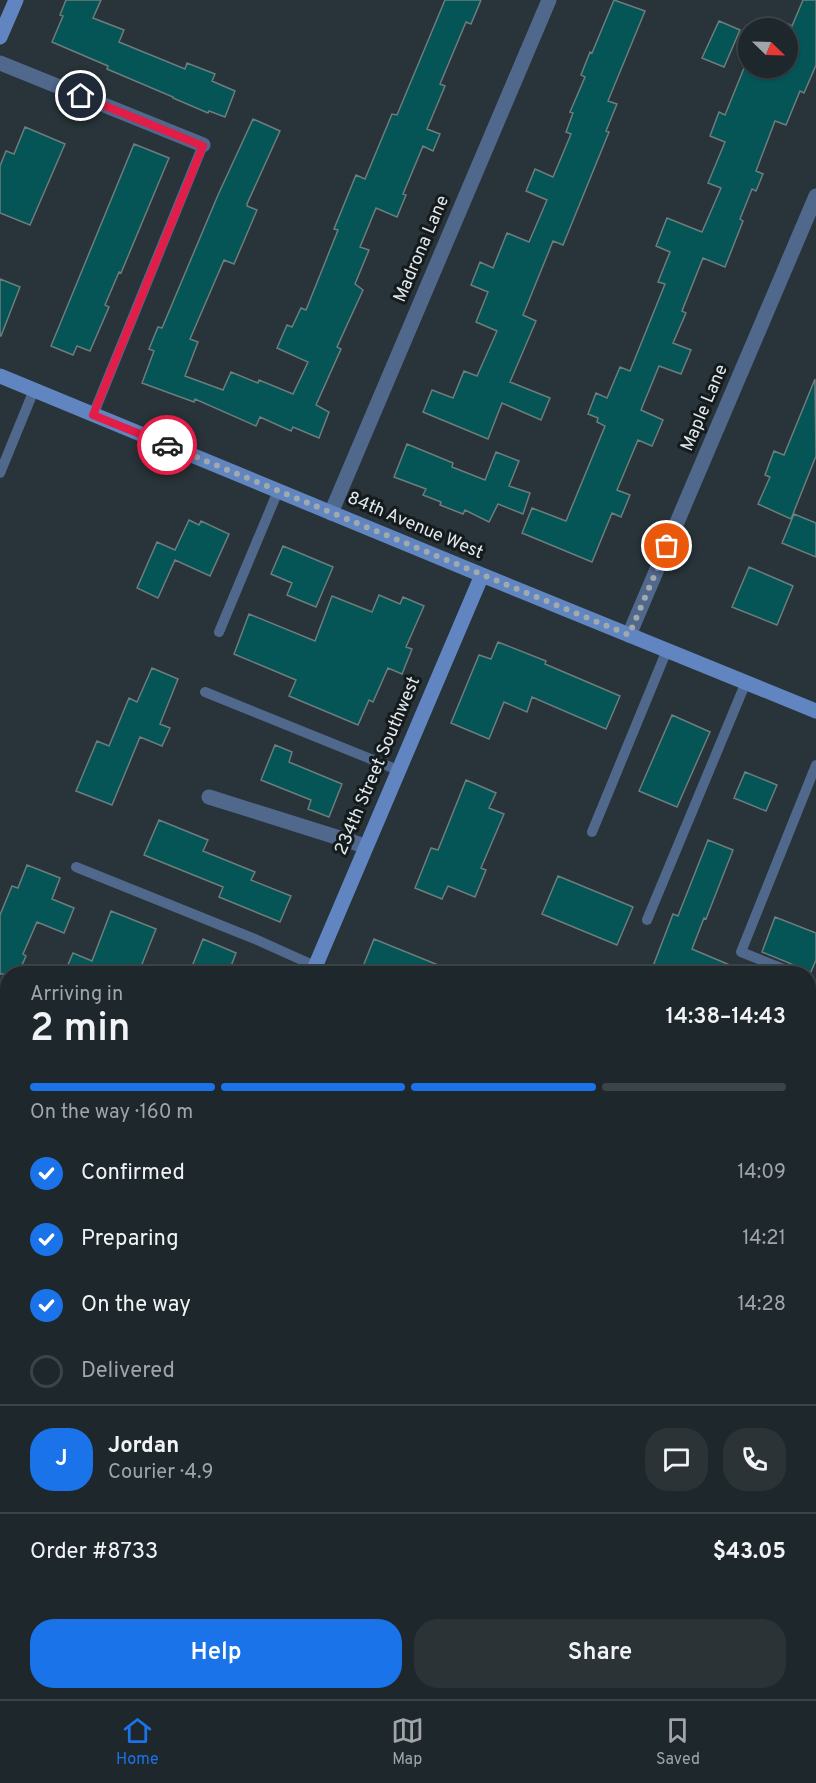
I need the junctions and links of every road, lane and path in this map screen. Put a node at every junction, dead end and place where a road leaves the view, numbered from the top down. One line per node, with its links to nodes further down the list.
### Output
1 (16, 0): 3 (street)
2 (549, 0): 12 (street, Madrona Lane)
3 (0, 38)
4 (0, 63): 5 (street)
5 (203, 146): 9 (lane)
6 (816, 196): 15 (street, Maple Lane)
7 (0, 376): 8 (street, 84th Avenue West)
8 (34, 390): 9 (street, 84th Avenue West); 10 (lane)
9 (93, 415): 11 (street, 84th Avenue West)
10 (0, 473)
11 (278, 491): 12 (street, 84th Avenue West); 14 (lane)
12 (331, 513): 13 (street, 84th Avenue West)
13 (482, 575): 15 (street, 84th Avenue West); 21 (street, 234th Street Southwest)
14 (219, 632)
15 (629, 635): 16 (street, 84th Avenue West)
16 (667, 650): 17 (street, 84th Avenue West); 23 (lane)
17 (746, 682): 19 (street, 84th Avenue West); 26 (lane)
18 (205, 692): 21 (lane)
19 (816, 711)
20 (816, 765): 29 (lane)
21 (398, 770): 24 (street, 234th Street Southwest)
22 (209, 797): 24 (street)
23 (592, 832)
24 (365, 846): 28 (street, 234th Street Southwest)
25 (76, 867): 27 (lane)
26 (647, 920)
27 (306, 966)
28 (315, 966)
29 (776, 966)

